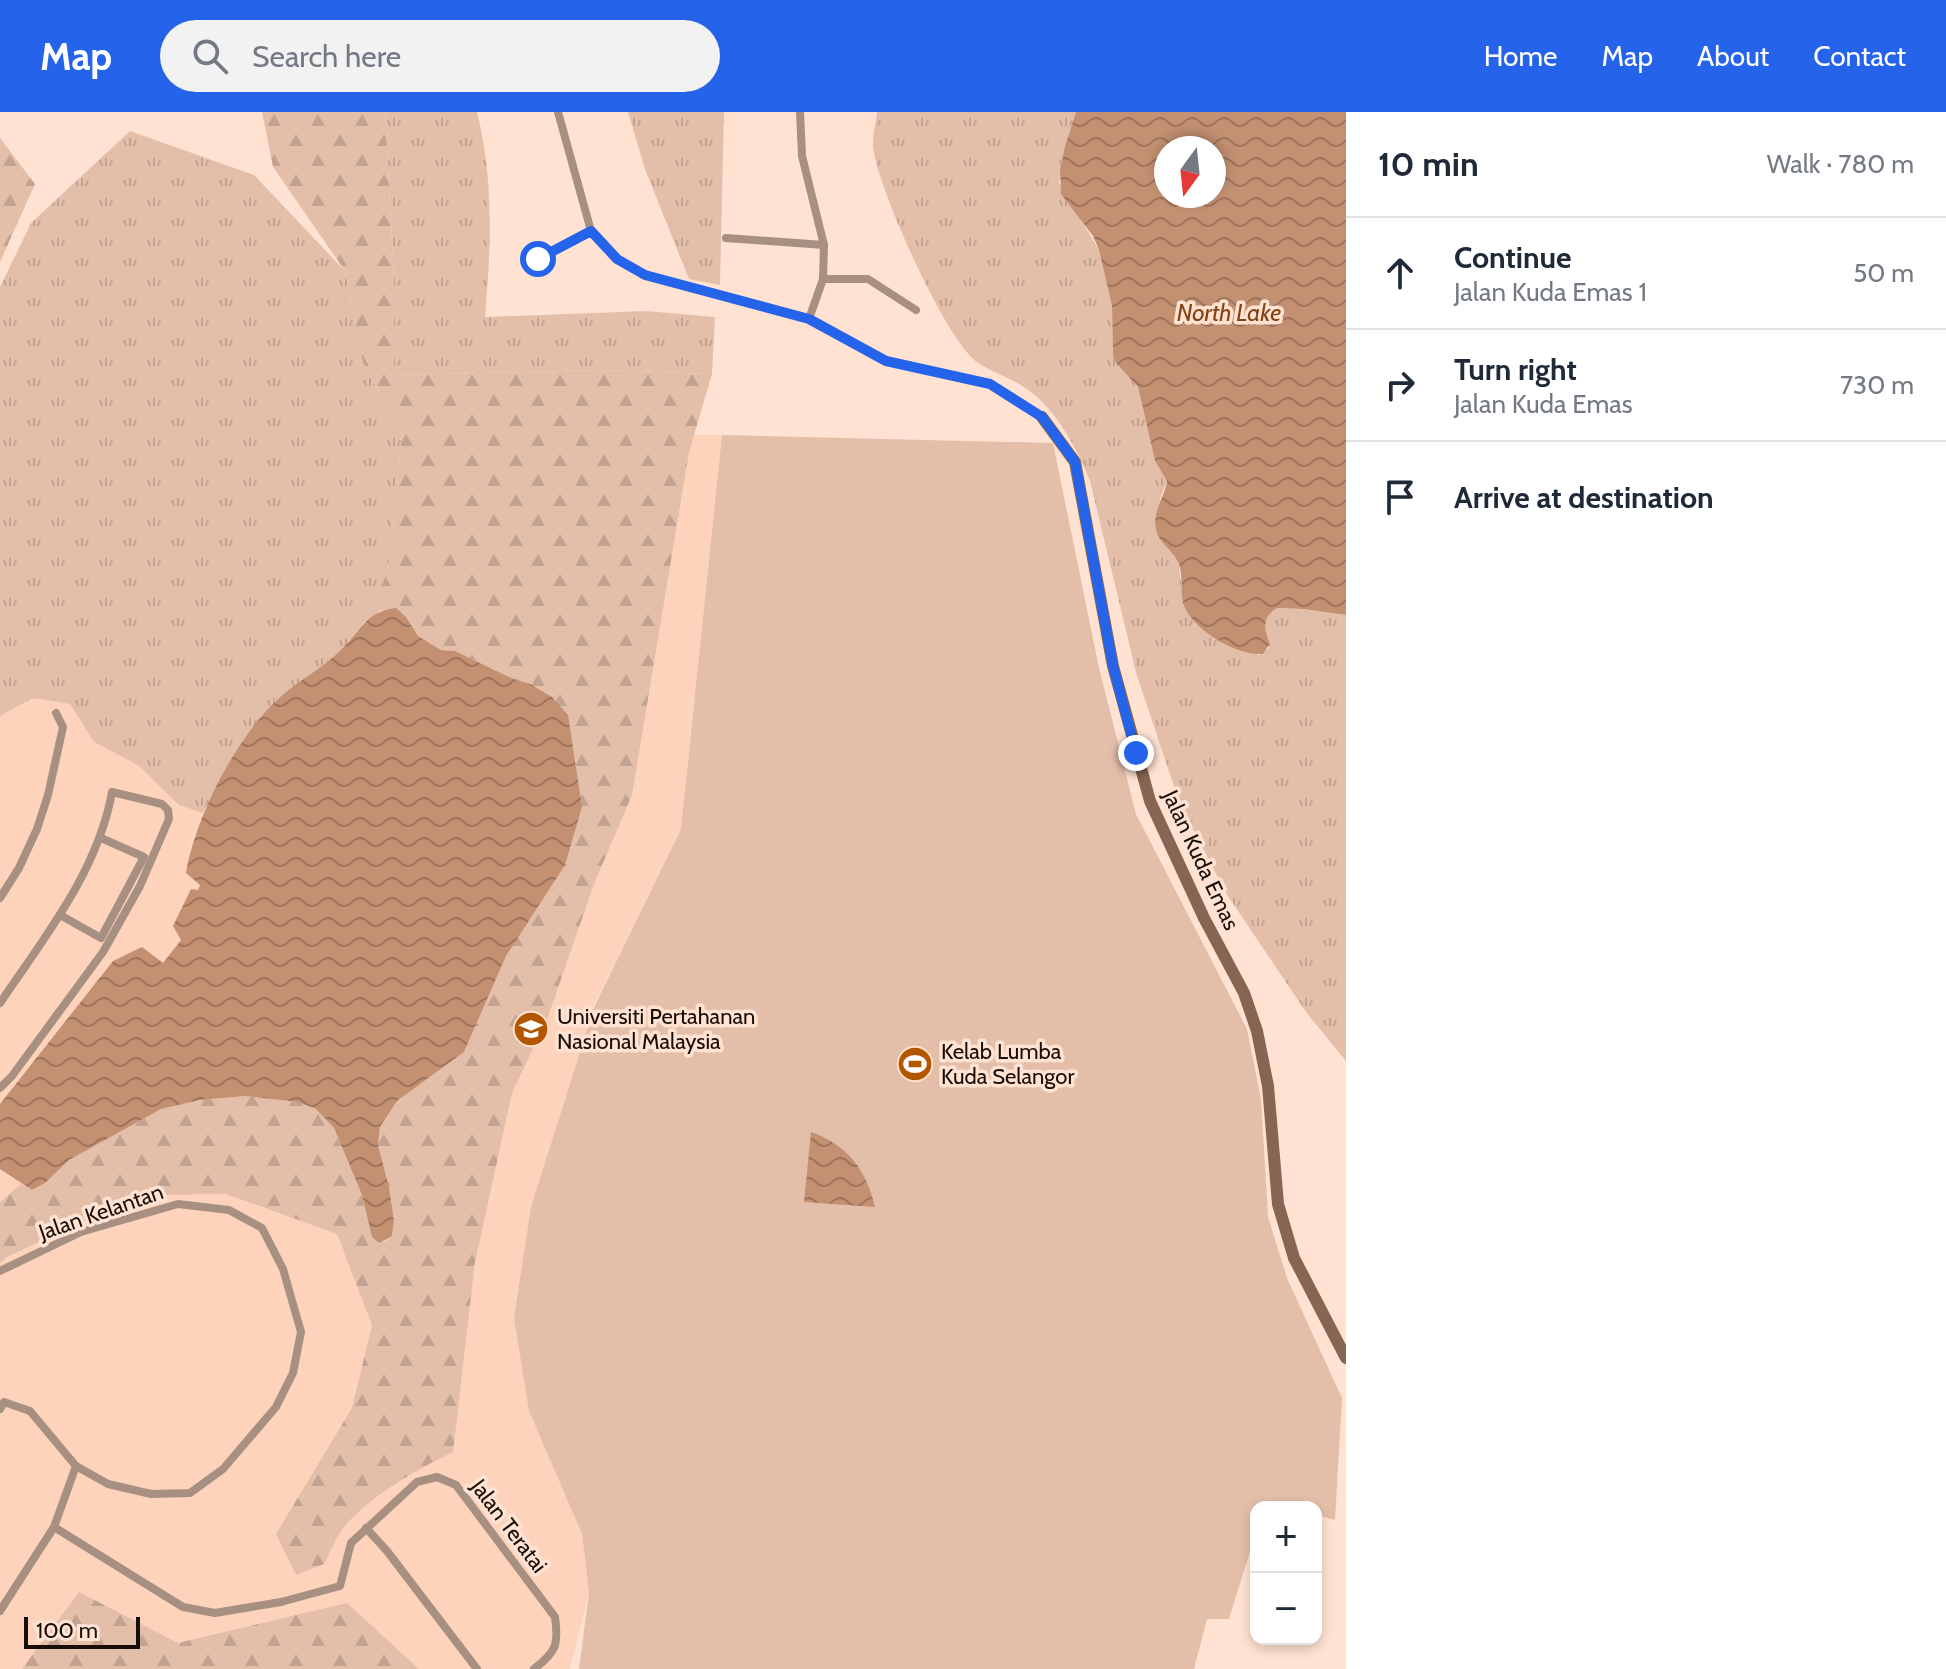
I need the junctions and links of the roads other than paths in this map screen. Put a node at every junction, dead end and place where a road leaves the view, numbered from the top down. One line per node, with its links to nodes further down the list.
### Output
1 (558, 112): 3 (street, Jalan Kuda Emas)
2 (800, 112): 5 (street)
3 (591, 231): 6 (street); 9 (street, Jalan Kuda Emas)
4 (726, 238): 5 (street)
5 (824, 245): 7 (street)
6 (538, 259)
7 (823, 279): 8 (street); 9 (street)
8 (916, 310)
9 (809, 319): 10 (street, Jalan Kuda Emas)
10 (1042, 417): 18 (street, Jalan Kuda Emas)
11 (56, 713): 13 (street)
12 (101, 838): 14 (street); 14 (street); 16 (street)
13 (0, 898)
14 (60, 915): 15 (street)
15 (0, 1003)
16 (0, 1088)
17 (0, 1271): 20 (street, Jalan Kelantan)
18 (1346, 1358)
19 (2, 1405): 20 (street)
20 (76, 1466): 21 (street)
21 (54, 1527): 22 (street, Jalan Teratai); 23 (street)
22 (366, 1528): 24 (street); 25 (street, Jalan Teratai)
23 (0, 1611)
24 (477, 1669)
25 (534, 1669)

